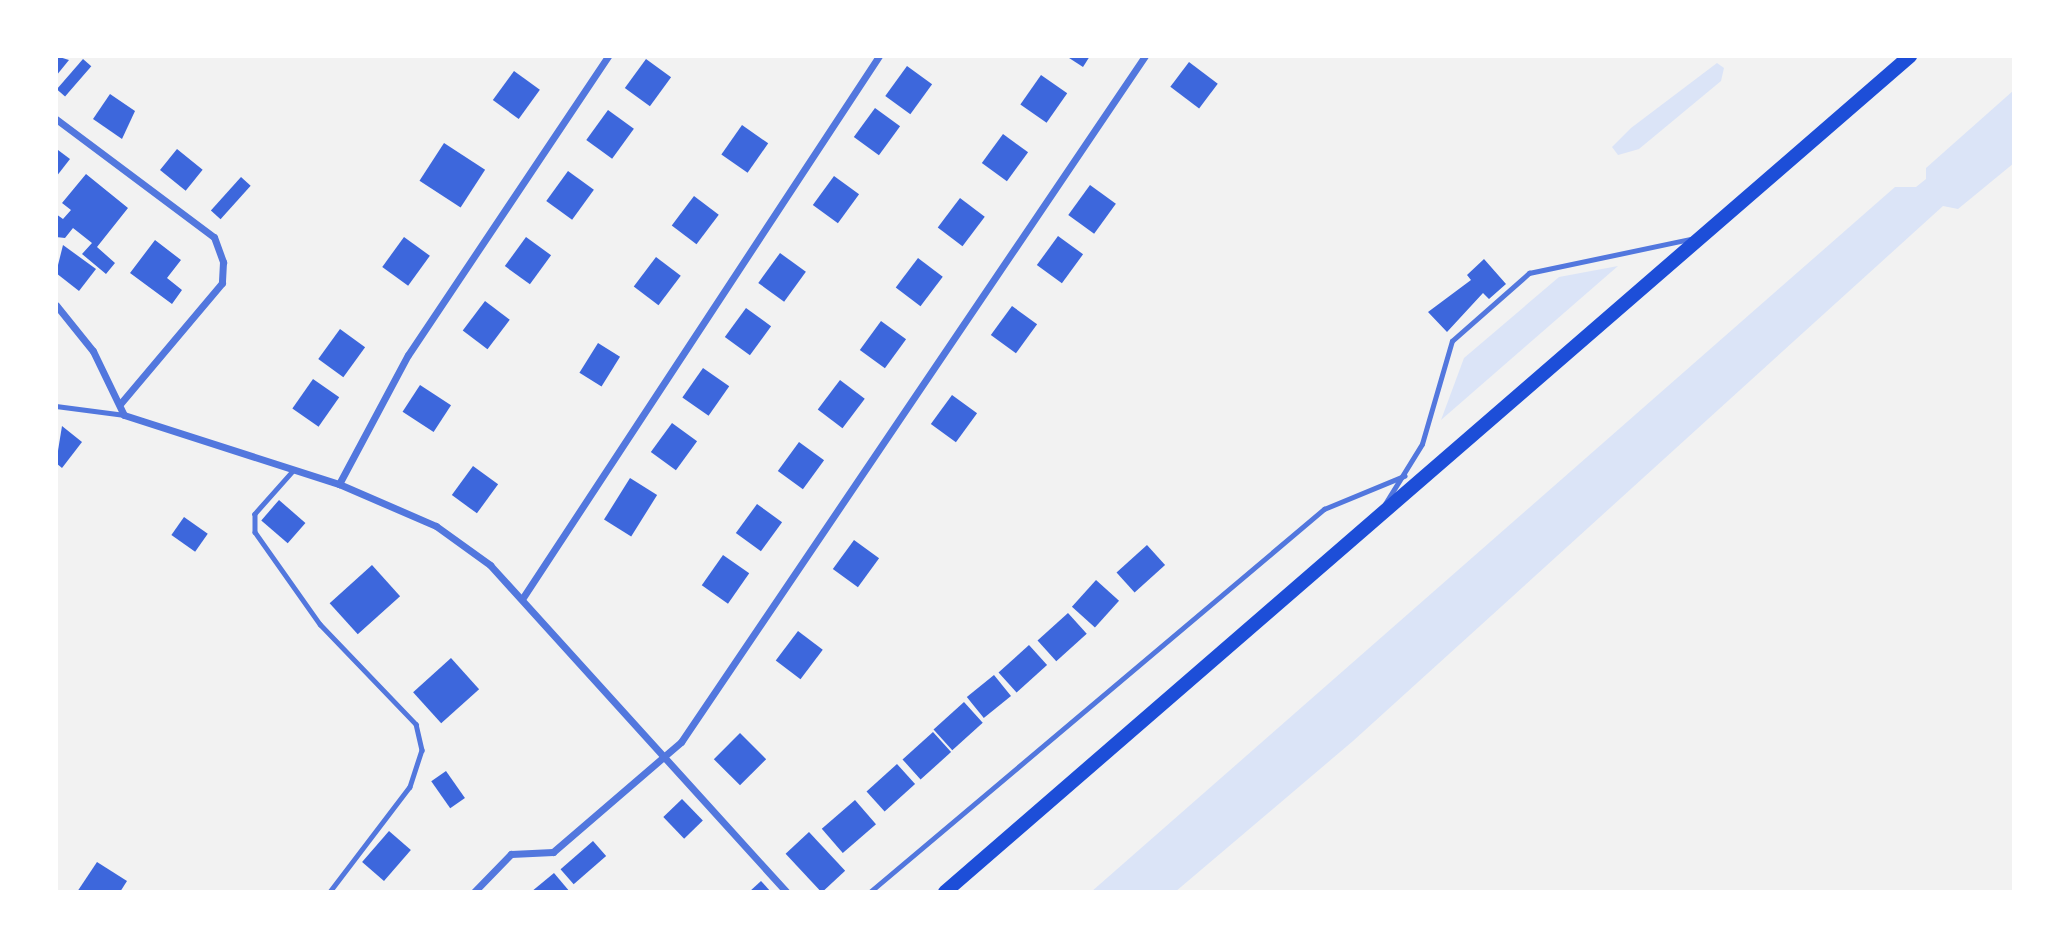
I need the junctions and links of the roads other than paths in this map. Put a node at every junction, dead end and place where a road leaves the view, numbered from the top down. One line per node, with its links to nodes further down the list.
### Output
1 (608, 56): 13 (street)
2 (878, 56): 15 (street)
3 (1145, 56): 16 (street)
4 (1910, 56): 6 (highway)
5 (56, 119): 8 (street)
6 (1699, 238): 12 (lane); 14 (highway)
7 (56, 305): 8 (street)
8 (121, 404): 10 (street)
9 (56, 406): 10 (lane)
10 (124, 415): 11 (street)
11 (294, 470): 13 (street); 17 (lane)
12 (1404, 476): 14 (lane); 20 (lane)
13 (339, 484): 15 (street)
14 (1370, 524): 21 (highway)
15 (522, 599): 16 (street)
16 (667, 756): 18 (street); 19 (street)
17 (330, 892)
18 (474, 892)
19 (786, 892)
20 (870, 892)
21 (945, 892)

